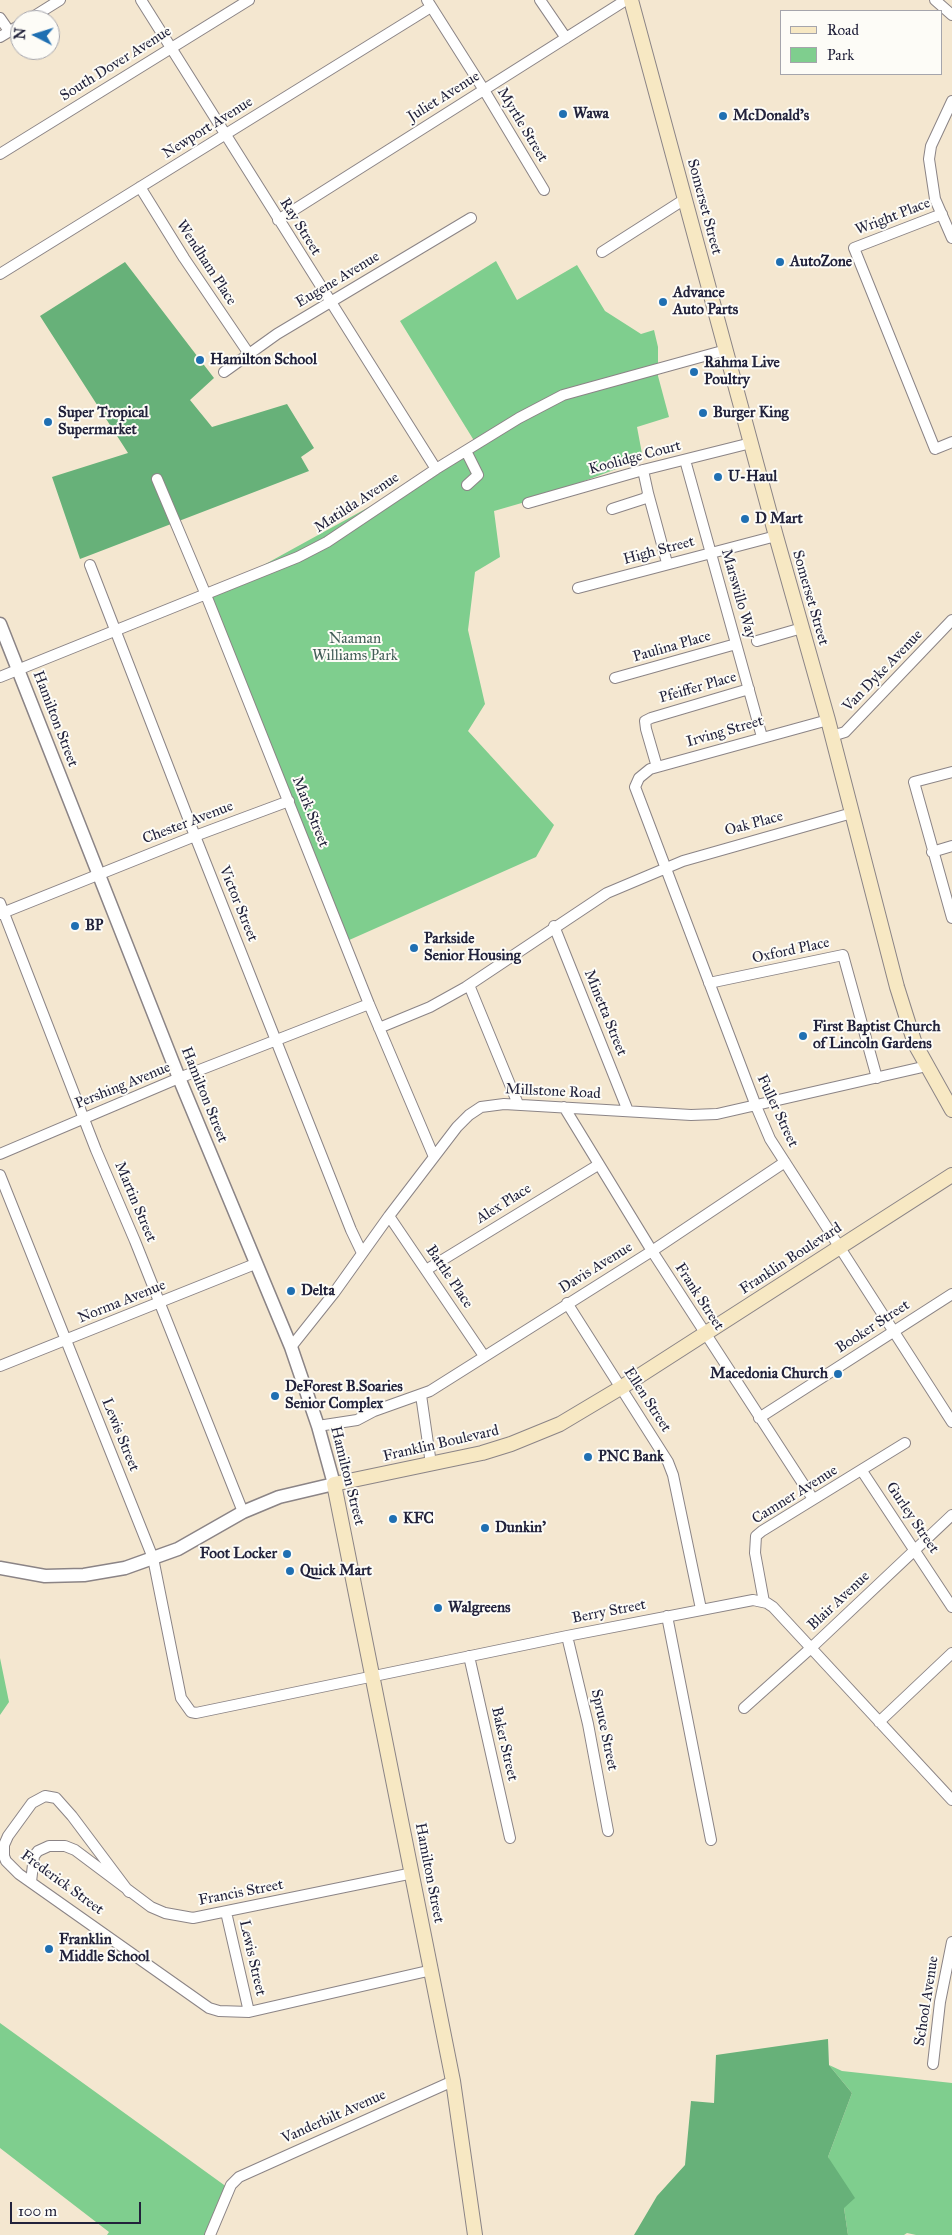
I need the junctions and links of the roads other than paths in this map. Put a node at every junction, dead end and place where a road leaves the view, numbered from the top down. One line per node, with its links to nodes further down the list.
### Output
1 (60, 0): 9 (street)
2 (141, 0): 14 (street, Ray Street)
3 (249, 0): 14 (street, South Dover Avenue)
4 (540, 0): 13 (street)
5 (626, 0): 13 (street, Juliet Avenue)
6 (631, 0): 21 (main road, Somerset Street)
7 (935, 0): 10 (street)
8 (429, 3): 15 (street, Myrtle Street); 17 (street, Newport Avenue)
9 (44, 10)
10 (952, 15)
11 (0, 18): 12 (street)
12 (5, 34)
13 (566, 38): 15 (street, Juliet Avenue)
14 (171, 48): 17 (street, Ray Street); 18 (street, South Dover Avenue)
15 (484, 90): 20 (street, Myrtle Street); 24 (street, Juliet Avenue)
16 (952, 101): 22 (street, Wright Place)
17 (225, 136): 19 (street, Newport Avenue); 24 (street, Ray Street)
18 (0, 154)
19 (140, 187): 27 (street, Newport Avenue); 30 (street, Wendham Place)
20 (544, 190)
21 (684, 199): 26 (street); 29 (main road, Somerset Street)
22 (942, 214): 25 (street, Wright Place); 32 (street, Wright Place)
23 (471, 218): 28 (street, Eugene Avenue)
24 (278, 220): 28 (street, Ray Street)
25 (952, 238)
26 (602, 252)
27 (0, 274)
28 (330, 302): 30 (street, Eugene Avenue); 36 (street, Ray Street)
29 (726, 350): 33 (main road, Somerset Street); 34 (street, Matilda Avenue)
30 (249, 354): 31 (street, Eugene Avenue)
31 (224, 372)
32 (952, 442)
33 (751, 443): 35 (street, Koolidge Court); 43 (main road, Somerset Street)
34 (466, 451): 36 (street, Matilda Avenue); 39 (street)
35 (685, 460): 37 (street, Koolidge Court); 44 (street, Marswillo Way)
36 (436, 469): 48 (street, Matilda Avenue)
37 (642, 470): 40 (street); 41 (street, Koolidge Court)
38 (157, 479): 48 (street, Mark Street)
39 (467, 485)
40 (648, 493): 42 (street); 45 (street)
41 (528, 503)
42 (612, 509)
43 (776, 536): 44 (street, High Street); 51 (main road, Somerset Street)
44 (710, 552): 45 (street, High Street); 54 (street, Marswillo Way)
45 (667, 563): 47 (street, High Street)
46 (90, 565): 52 (street, Victor Street)
47 (578, 588)
48 (206, 595): 52 (street, Matilda Avenue); 65 (street, Mark Street)
49 (952, 620): 60 (street, Van Dyke Avenue)
50 (0, 624): 55 (street, Hamilton Street)
51 (802, 628): 53 (street); 59 (main road, Somerset Street)
52 (115, 631): 55 (street, Matilda Avenue); 67 (street, Victor Street)
53 (756, 641)
54 (736, 644): 57 (street, Paulina Place); 58 (street, Marswillo Way)
55 (18, 670): 56 (street, Matilda Avenue); 71 (street, Hamilton Street)
56 (0, 677)
57 (615, 678)
58 (749, 689): 61 (street, Marswillo Way); 62 (street, Pfeiffer Place)
59 (828, 720): 60 (main road, Somerset Street); 61 (street, Irving Street)
60 (832, 736): 66 (main road, Somerset Street)
61 (762, 737): 62 (street, Irving Street)
62 (657, 767): 64 (street, Irving Street)
63 (952, 772): 69 (street)
64 (636, 783): 70 (street, Fuller Street)
65 (289, 801): 67 (street, Chester Avenue); 77 (street, Mark Street)
66 (852, 814): 70 (street, Oak Place); 80 (main road, Somerset Street)
67 (195, 836): 71 (street, Chester Avenue); 79 (street, Victor Street)
68 (952, 846): 69 (street)
69 (932, 852): 73 (street)
70 (665, 868): 74 (street, Oak Place); 75 (street, Fuller Street)
71 (99, 875): 72 (street, Chester Avenue); 81 (street, Hamilton Street)
72 (1, 910): 88 (street, Martin Street)
73 (952, 918)
74 (554, 926): 76 (street, Oak Place); 87 (street, Minetta Street)
75 (709, 983): 82 (street, Oxford Place); 84 (street, Fuller Street)
76 (470, 985): 78 (street, Oak Place); 83 (street)
77 (369, 1004): 78 (street, Mark Street); 79 (street, Pershing Avenue)
78 (379, 1028): 90 (street, Mark Street)
79 (276, 1041): 81 (street, Pershing Avenue); 98 (street, Victor Street)
80 (927, 1066): 82 (street, Millstone Road); 86 (main road, Somerset Street)
81 (179, 1078): 88 (street, Pershing Avenue); 99 (street, Hamilton Street)
82 (877, 1078): 84 (street, Millstone Road)
83 (518, 1104): 85 (street, Millstone Road); 90 (street, Millstone Road)
84 (756, 1106): 87 (street, Millstone Road); 91 (street, Fuller Street)
85 (564, 1107): 87 (street, Millstone Road); 92 (street, Frank Street)
86 (952, 1110)
87 (628, 1111)
88 (84, 1117): 89 (street, Pershing Avenue); 102 (street, Martin Street)
89 (0, 1154)
90 (434, 1157): 95 (street, Millstone Road)
91 (785, 1162): 96 (street, Fuller Street); 97 (street, Davis Avenue)
92 (598, 1165): 97 (street, Frank Street); 100 (street, Alex Place)
93 (0, 1175): 106 (street, Lewis Street)
94 (952, 1175): 96 (main road, Franklin Boulevard)
95 (389, 1216): 98 (street, Millstone Road); 100 (street, Battle Place)
96 (840, 1247): 104 (street, Fuller Street); 105 (main road, Franklin Boulevard)
97 (652, 1251): 103 (street, Davis Avenue); 105 (street, Frank Street)
98 (362, 1253): 107 (street, Millstone Road)
99 (255, 1264): 102 (street, Norma Avenue); 107 (street, Hamilton Street)
100 (426, 1270): 108 (street, Battle Place)
101 (952, 1294): 104 (street, Booker Street)
102 (160, 1302): 106 (street, Norma Avenue); 120 (street, Martin Street)
103 (567, 1303): 108 (street, Davis Avenue); 110 (street, Ellen Street)
104 (893, 1332): 112 (street, Fuller Street); 113 (street, Booker Street)
105 (704, 1333): 110 (main road, Franklin Boulevard); 113 (street, Frank Street)
106 (66, 1340): 109 (street, Norma Avenue); 123 (street, Lewis Street)
107 (291, 1347): 114 (street, Hamilton Street)
108 (484, 1356): 111 (street, Davis Avenue)
109 (0, 1366)
110 (622, 1387): 116 (main road, Franklin Boulevard); 127 (street, Ellen Street)
111 (421, 1395): 114 (street, Davis Avenue); 116 (street)
112 (951, 1417)
113 (759, 1418): 119 (street, Frank Street)
114 (318, 1426): 118 (street, Hamilton Street)
115 (905, 1443): 117 (street, Camner Avenue)
116 (431, 1464): 118 (main road, Franklin Boulevard)
117 (862, 1471): 119 (street, Camner Avenue); 122 (street, Gurley Street)
118 (334, 1484): 120 (street, Franklin Boulevard); 133 (main road, Hamilton Street)
119 (813, 1500): 125 (street, Camner Avenue)
120 (243, 1512): 123 (street, Franklin Boulevard)
121 (952, 1515): 122 (street, Blair Avenue)
122 (916, 1550): 126 (street, Gurley Street); 130 (street, Blair Avenue)
123 (153, 1558): 124 (street, Franklin Boulevard); 135 (street, Lewis Street)
124 (0, 1568)
125 (764, 1602): 127 (street, Berry Street); 130 (street)
126 (952, 1607)
127 (702, 1609): 128 (street, Berry Street)
128 (667, 1616): 129 (street, Berry Street); 140 (street)
129 (567, 1636): 132 (street, Berry Street); 138 (street, Spruce Street)
130 (811, 1648): 134 (street, Blair Avenue); 136 (street)
131 (952, 1654): 136 (street)
132 (469, 1656): 133 (street, Berry Street); 139 (street, Baker Street)
133 (373, 1677): 135 (street, Berry Street); 141 (main road, Hamilton Street)
134 (744, 1708)
135 (191, 1712)
136 (879, 1722): 137 (street)
137 (952, 1800)
138 (608, 1831)
139 (510, 1838)
140 (711, 1840)
141 (412, 1873): 144 (street, Francis Street); 146 (main road, Hamilton Street)
142 (31, 1882): 143 (street, Francis Street); 143 (street, Frederick Street); 147 (street, Frederick Street)
143 (128, 1892): 144 (street, Francis Street)
144 (226, 1912): 147 (street, Lewis Street)
145 (952, 1942): 148 (street, School Avenue)
146 (432, 1970): 147 (street, Frederick Street); 149 (main road, Hamilton Street)
147 (249, 2012)
148 (933, 2064)
149 (453, 2081): 150 (street, Vanderbilt Avenue); 151 (main road, Hamilton Street)
150 (210, 2235)
151 (475, 2235)

